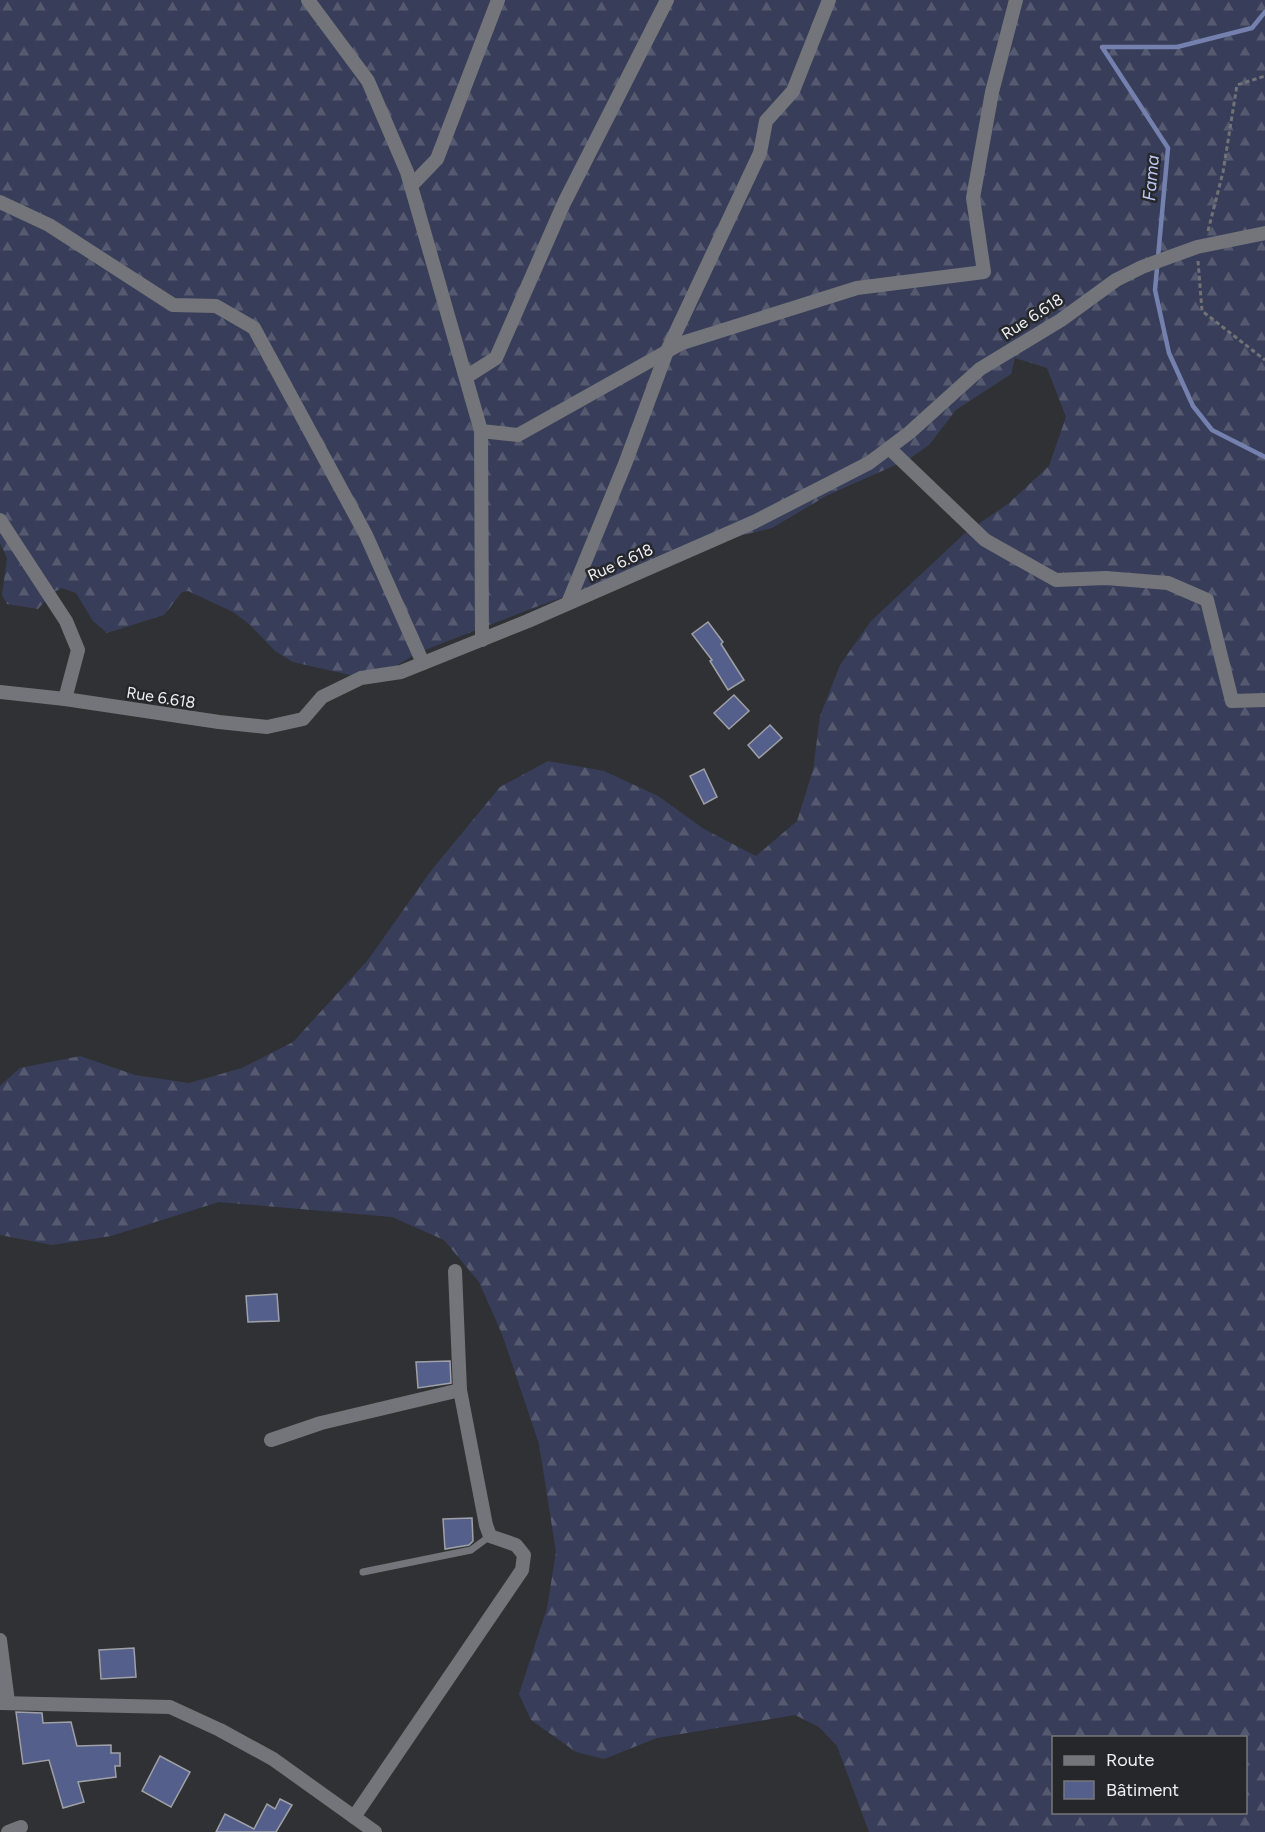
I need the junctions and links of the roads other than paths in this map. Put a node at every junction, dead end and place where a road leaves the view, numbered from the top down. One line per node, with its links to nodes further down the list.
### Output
1 (308, 0): 6 (street)
2 (498, 0): 6 (street)
3 (667, 0): 10 (street)
4 (830, 0): 9 (street)
5 (1016, 0): 9 (street)
6 (411, 186): 10 (street)
7 (0, 202): 16 (street)
8 (1265, 233): 12 (street, Rue 6.618)
9 (667, 351): 11 (street); 14 (street)
10 (466, 377): 11 (street)
11 (481, 431): 15 (street)
12 (889, 448): 14 (street, Rue 6.618); 19 (street)
13 (0, 520): 18 (street)
14 (568, 603): 15 (street, Rue 6.618)
15 (482, 639): 16 (street, Rue 6.618)
16 (423, 663): 18 (street, Rue 6.618)
17 (0, 692): 18 (street, Rue 6.618)
18 (65, 699)
19 (1265, 700)
20 (455, 1271): 21 (street)
21 (460, 1390): 22 (street); 23 (street)
22 (271, 1440)
23 (490, 1536): 24 (lane); 27 (street)
24 (363, 1572)
25 (0, 1640): 26 (street)
26 (4, 1702): 27 (street)
27 (354, 1817): 28 (street)
28 (375, 1832)

